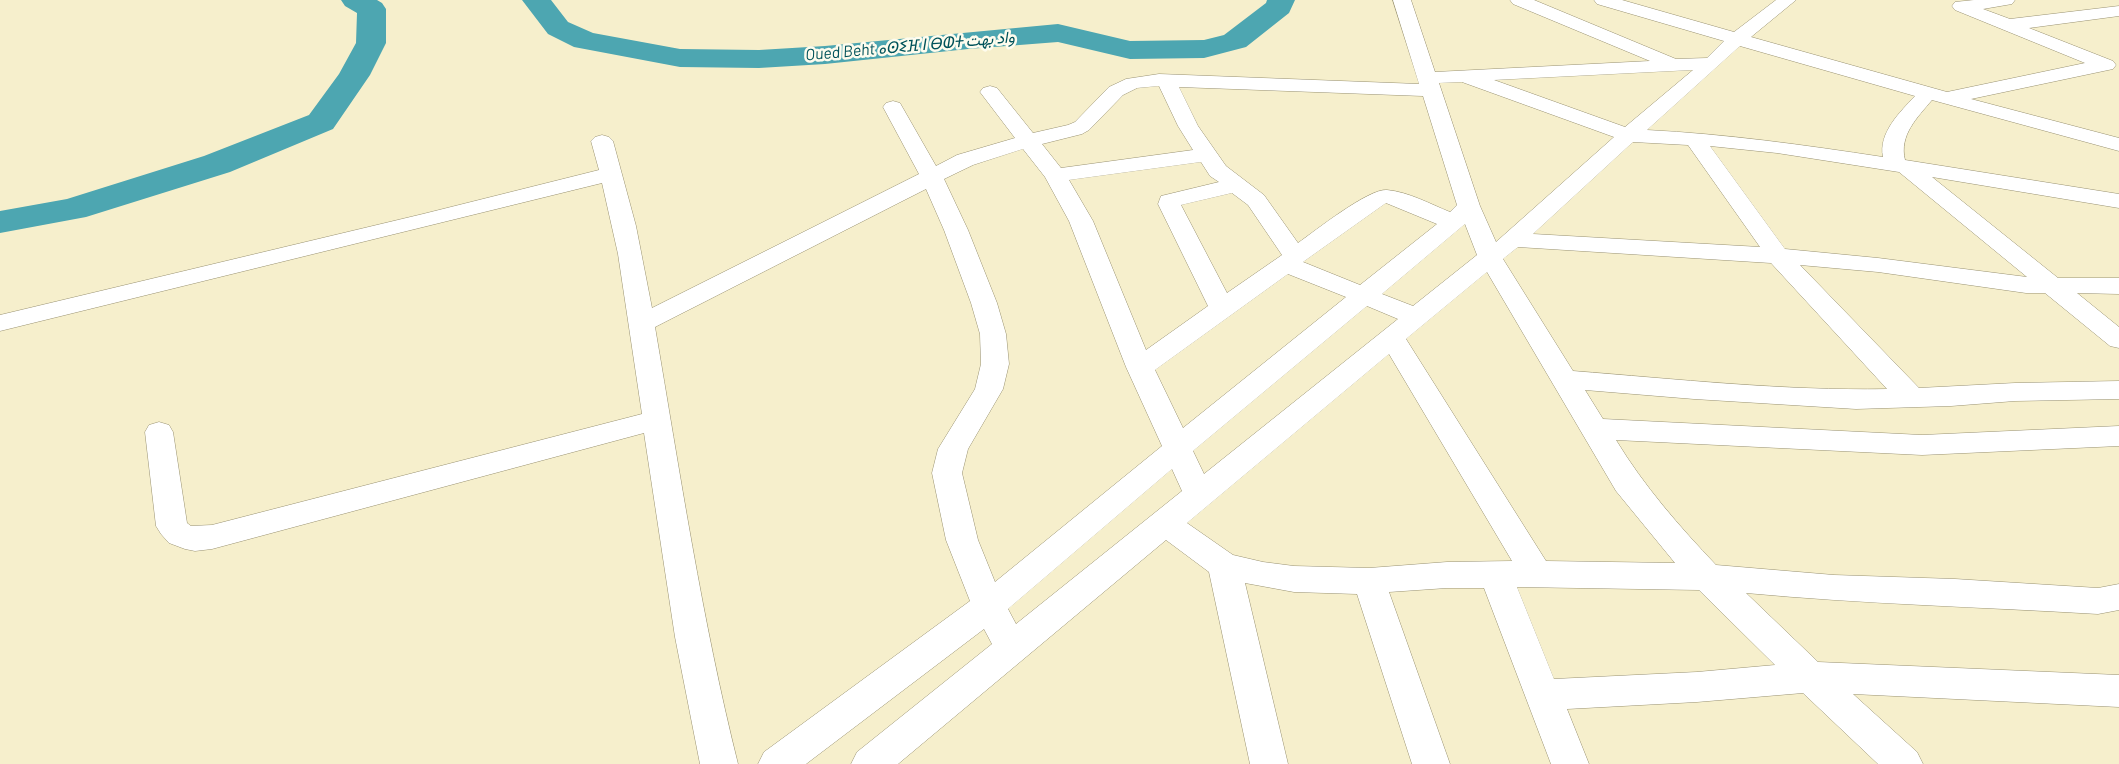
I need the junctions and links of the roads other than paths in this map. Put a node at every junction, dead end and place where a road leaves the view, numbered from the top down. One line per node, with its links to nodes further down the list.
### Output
1 (1402, 0): 17 (street)
2 (1519, 0): 10 (street)
3 (1603, 0): 6 (street)
4 (1787, 0): 11 (street)
5 (2006, 0): 7 (street)
6 (1630, 3): 10 (street); 11 (street)
7 (1956, 4): 9 (street)
8 (2119, 11): 9 (street)
9 (2006, 24): 14 (street)
10 (1579, 26): 13 (street)
11 (1737, 39): 12 (street); 19 (street)
12 (1712, 63): 13 (street); 21 (street)
13 (1676, 64): 15 (street)
14 (2112, 67): 19 (street)
15 (1467, 76): 17 (street); 21 (street)
16 (1167, 81): 17 (street); 23 (street); 26 (street)
17 (1429, 84): 33 (street)
18 (990, 92): 23 (street)
19 (1937, 96): 25 (street); 27 (street)
20 (894, 107): 30 (street)
21 (1628, 135): 22 (street); 34 (street)
22 (1694, 138): 27 (street); 36 (street)
23 (1030, 140): 29 (street); 30 (street)
24 (602, 141): 28 (street)
25 (2119, 145)
26 (1206, 155): 29 (street); 31 (street)
27 (1901, 166): 32 (street); 38 (street)
28 (610, 174): 43 (street); 44 (street)
29 (1055, 175): 47 (street)
30 (932, 178): 44 (street); 64 (street)
31 (1236, 185): 37 (street); 41 (street)
32 (2119, 201)
33 (1461, 214): 35 (street); 37 (street); 40 (street)
34 (1513, 240): 35 (street); 36 (street)
35 (1490, 256): 42 (street); 48 (street)
36 (1778, 256): 38 (street); 50 (street)
37 (1290, 260): 40 (street); 41 (street)
38 (2050, 286): 39 (street); 46 (street)
39 (2119, 286)
40 (1363, 296): 42 (street); 55 (street)
41 (1222, 309): 47 (street)
42 (1417, 317): 45 (street)
43 (0, 322)
44 (640, 324): 51 (street)
45 (1392, 337): 56 (street); 59 (street)
46 (2119, 340)
47 (1140, 367): 55 (street)
48 (1563, 378): 50 (street); 52 (street)
49 (2119, 390): 50 (street)
50 (1912, 398)
51 (656, 420): 53 (street); 69 (street)
52 (1594, 429): 54 (street); 61 (street)
53 (159, 432)
54 (2119, 436)
55 (1178, 448): 56 (street); 64 (street)
56 (1199, 496): 57 (street)
57 (1164, 523): 58 (street); 65 (street)
58 (1224, 565): 62 (street); 72 (street)
59 (1537, 574): 60 (street); 61 (street)
60 (1496, 575): 62 (street); 68 (street)
61 (1707, 577): 63 (street); 66 (street)
62 (1369, 581): 73 (street)
63 (2119, 597)
64 (990, 606): 65 (street); 70 (street)
65 (1012, 649): 71 (street)
66 (1810, 677): 67 (street); 68 (street); 75 (street)
67 (2119, 691)
68 (1543, 695): 74 (street)
69 (719, 764)
70 (777, 764)
71 (870, 764)
72 (1269, 764)
73 (1431, 764)
74 (1570, 764)
75 (1904, 764)

